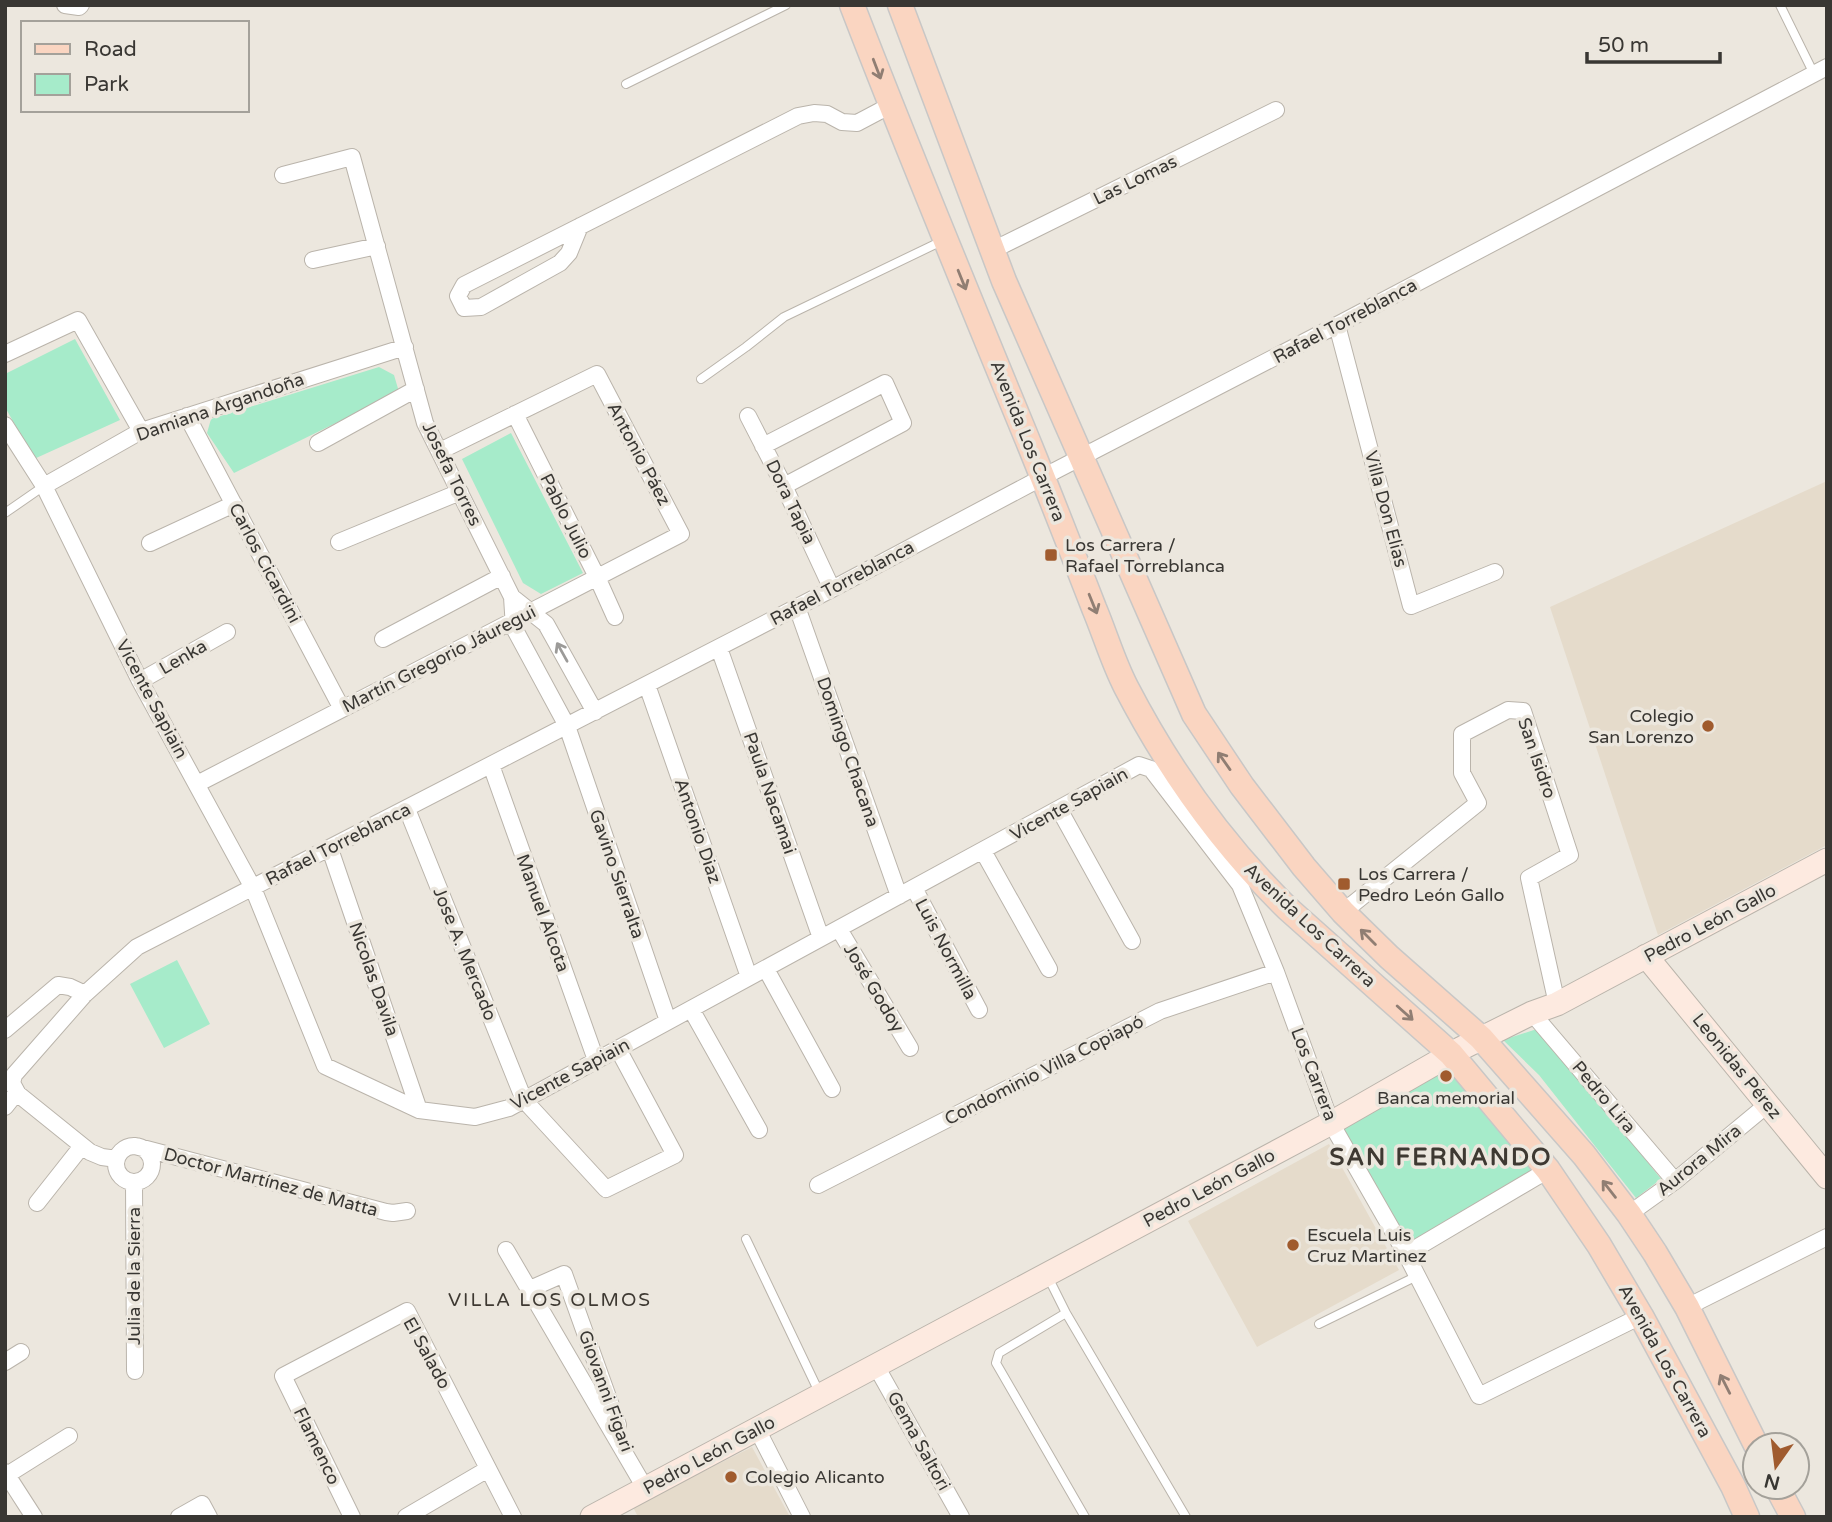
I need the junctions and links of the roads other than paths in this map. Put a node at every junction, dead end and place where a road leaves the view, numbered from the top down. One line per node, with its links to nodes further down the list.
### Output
1 (786, 5): 6 (lane)
2 (852, 5): 7 (main road, Avenida Los Carrera, one-way to 7)
3 (900, 5): 13 (main road, Avenida Los Carrera)
4 (1780, 5): 5 (lane)
5 (1820, 70): 15 (street, Rafael Torreblanca)
6 (626, 84)
7 (891, 105): 10 (street); 11 (main road, Avenida Los Carrera)
8 (1276, 110): 13 (street, Las Lomas)
9 (283, 175): 12 (street, Josefa Torres)
10 (580, 226): 10 (street)
11 (945, 239): 18 (lane); 29 (main road, Avenida Los Carrera, one-way to 29)
12 (377, 246): 14 (street); 16 (street, Josefa Torres)
13 (993, 250): 28 (main road, Avenida Los Carrera)
14 (313, 260)
15 (1338, 325): 28 (street, Rafael Torreblanca); 38 (street, Villa Don Elias)
16 (405, 346): 19 (street, Josefa Torres); 21 (street, Damiana Argandoña)
17 (5, 354): 24 (street)
18 (701, 379)
19 (416, 390): 25 (street); 27 (street, Josefa Torres)
20 (514, 414): 27 (street); 35 (street, Antonio Páez); 40 (street, Pablo Julio)
21 (187, 416): 24 (street, Damiana Argandoña); 33 (street, Carlos Cicardini)
22 (748, 416): 26 (street, Dora Tapia)
23 (5, 425): 30 (street, Vicente Sapiain)
24 (141, 431): 30 (street, Damiana Argandoña)
25 (318, 443)
26 (763, 446): 31 (street, Dora Tapia); 31 (street)
27 (440, 451): 32 (street, Josefa Torres)
28 (1081, 457): 29 (street, Rafael Torreblanca); 65 (main road, Avenida Los Carrera, one-way to 28)
29 (1043, 477): 41 (street, Rafael Torreblanca); 84 (main road, Avenida Los Carrera, one-way to 84)
30 (44, 486): 34 (lane); 50 (street, Vicente Sapiain)
31 (783, 486): 41 (street, Dora Tapia)
32 (460, 492): 36 (street); 39 (street, Josefa Torres)
33 (234, 504): 37 (street); 52 (street, Carlos Cicardini)
34 (5, 513)
35 (681, 534): 40 (street, Martín Gregorio Jáuregui)
36 (339, 542)
37 (150, 543)
38 (1495, 572)
39 (502, 576): 42 (street, Josefa Torres); 48 (street)
40 (597, 577): 44 (street, Martín Gregorio Jáuregui); 45 (street, Pablo Julio)
41 (832, 589): 43 (street, Rafael Torreblanca)
42 (512, 597): 44 (street, Josefa Torres); 46 (street, Josefa Torres)
43 (797, 607): 49 (street, Rafael Torreblanca); 64 (street, Domingo Chacana)
44 (530, 611): 46 (street, Martín Gregorio Jáuregui); 53 (street, Josefa Torres, one-way to 44)
45 (615, 617)
46 (515, 619): 52 (street, Martín Gregorio Jáuregui); 54 (street, Josefa Torres)
47 (226, 632): 50 (street, Lenka)
48 (383, 639)
49 (719, 648): 51 (street, Rafael Torreblanca); 67 (street, Paula Nacamai)
50 (141, 681): 57 (street, Vicente Sapiain)
51 (647, 685): 53 (street, Rafael Torreblanca); 73 (street, Antonio Diaz)
52 (342, 709): 57 (street, Martín Gregorio Jáuregui)
53 (595, 712): 54 (street, Rafael Torreblanca)
54 (567, 726): 55 (street, Rafael Torreblanca); 79 (street, Gavino Sierralta)
55 (491, 765): 58 (street, Rafael Torreblanca); 85 (street, Manuel Alcota)
56 (1139, 765): 59 (street, Vicente Sapiain); 72 (street, Los Carrera)
57 (197, 784): 63 (street, Vicente Sapiain)
58 (407, 809): 60 (street, Rafael Torreblanca); 88 (street, Jose A. Mercado)
59 (1059, 809): 61 (street, Vicente Sapiain); 68 (street)
60 (330, 849): 63 (street, Rafael Torreblanca); 91 (street, Nicolas Davila)
61 (983, 850): 64 (street, Vicente Sapiain); 71 (street)
62 (1827, 860): 69 (street, Pedro León Gallo)
63 (253, 888): 74 (street, Rafael Torreblanca); 91 (street, Vicente Sapiain)
64 (906, 892): 66 (street, Vicente Sapiain); 77 (street, Luis Normilla)
65 (1343, 912): 75 (street, San Isidro); 81 (main road, Avenida Los Carrera, one-way to 65)
66 (839, 929): 67 (street, Vicente Sapiain); 82 (street, José Godoy)
67 (821, 938): 70 (street, Vicente Sapiain)
68 (1132, 940)
69 (1646, 956): 75 (street, Pedro León Gallo); 89 (street, Leonidas Pérez)
70 (766, 968): 73 (street, Vicente Sapiain); 86 (street)
71 (1049, 969)
72 (1276, 972): 92 (street, Los Carrera); 101 (street, Condominio Villa Copiapó)
73 (749, 978): 76 (street, Vicente Sapiain)
74 (85, 994): 80 (street); 87 (street, Rafael Torreblanca)
75 (1557, 1004): 78 (street, Pedro León Gallo)
76 (691, 1009): 79 (street, Vicente Sapiain); 93 (street)
77 (979, 1010)
78 (1532, 1013): 81 (street, Pedro León Gallo); 99 (street, Pedro Lira)
79 (668, 1021): 83 (street, Vicente Sapiain)
80 (5, 1030)
81 (1481, 1038): 84 (street, Pedro León Gallo); 104 (main road, Avenida Los Carrera, one-way to 81)
82 (910, 1048)
83 (618, 1049): 85 (street, Vicente Sapiain); 88 (street)
84 (1451, 1054): 92 (street, Pedro León Gallo); 97 (main road, Avenida Los Carrera)
85 (596, 1060): 88 (street, Vicente Sapiain)
86 (832, 1089)
87 (18, 1094): 90 (street); 94 (street)
88 (524, 1100): 91 (street, Vicente Sapiain)
89 (1768, 1104): 98 (street, Leonidas Pérez); 99 (street, Aurora Mira)
90 (5, 1107)
91 (419, 1110)
92 (1331, 1123): 108 (street, Los Carrera); 109 (street, Pedro León Gallo)
93 (759, 1130)
94 (82, 1146): 96 (street); 102 (street)
95 (135, 1146): 96 (street); 100 (street); 103 (street, Doctor Martínez de Matta)
96 (117, 1159): 100 (street)
97 (1548, 1170): 108 (street); 114 (main road, Avenida Los Carrera)
98 (1827, 1177)
99 (1675, 1181): 104 (street, Aurora Mira)
100 (134, 1182): 119 (street, Julia de la Sierra)
101 (818, 1185)
102 (37, 1203)
103 (407, 1211)
104 (1629, 1214): 112 (main road, Avenida Los Carrera)
105 (1827, 1237): 112 (street)
106 (746, 1239): 121 (lane)
107 (506, 1250): 111 (street, Giovanni Figari)
108 (1406, 1254): 110 (street, Los Carrera)
109 (1047, 1275): 113 (lane); 118 (street, Pedro León Gallo)
110 (1417, 1276): 114 (street, Los Carrera); 115 (lane)
111 (530, 1289): 125 (street, Giovanni Figari); 125 (street, Giovanni Figari)
112 (1686, 1307): 123 (main road, Avenida Los Carrera, one-way to 112)
113 (1066, 1313): 139 (lane); 140 (lane)
114 (1641, 1315): 141 (main road, Avenida Los Carrera)
115 (1319, 1324)
116 (21, 1352): 117 (street)
117 (5, 1362)
118 (876, 1366): 121 (street, Pedro León Gallo); 138 (street, Gema Saltori)
119 (135, 1371)
120 (283, 1376): 126 (street, El Salado); 133 (street, Flamenco)
121 (821, 1395): 122 (street, Pedro León Gallo)
122 (757, 1429): 128 (street, Pedro León Gallo); 137 (street)
123 (1749, 1431)
124 (69, 1436): 127 (street)
125 (632, 1463): 128 (street, Giovanni Figari)
126 (488, 1469): 134 (street); 135 (street, El Salado)
127 (6, 1474): 130 (street)
128 (645, 1489): 136 (street, Pedro León Gallo)
129 (1784, 1501): 142 (main road)
130 (34, 1517)
131 (179, 1517): 132 (street)
132 (209, 1517)
133 (352, 1517)
134 (406, 1517)
135 (513, 1517)
136 (592, 1517)
137 (802, 1517)
138 (961, 1517)
139 (1085, 1517)
140 (1186, 1517)
141 (1747, 1517)
142 (1793, 1517)

